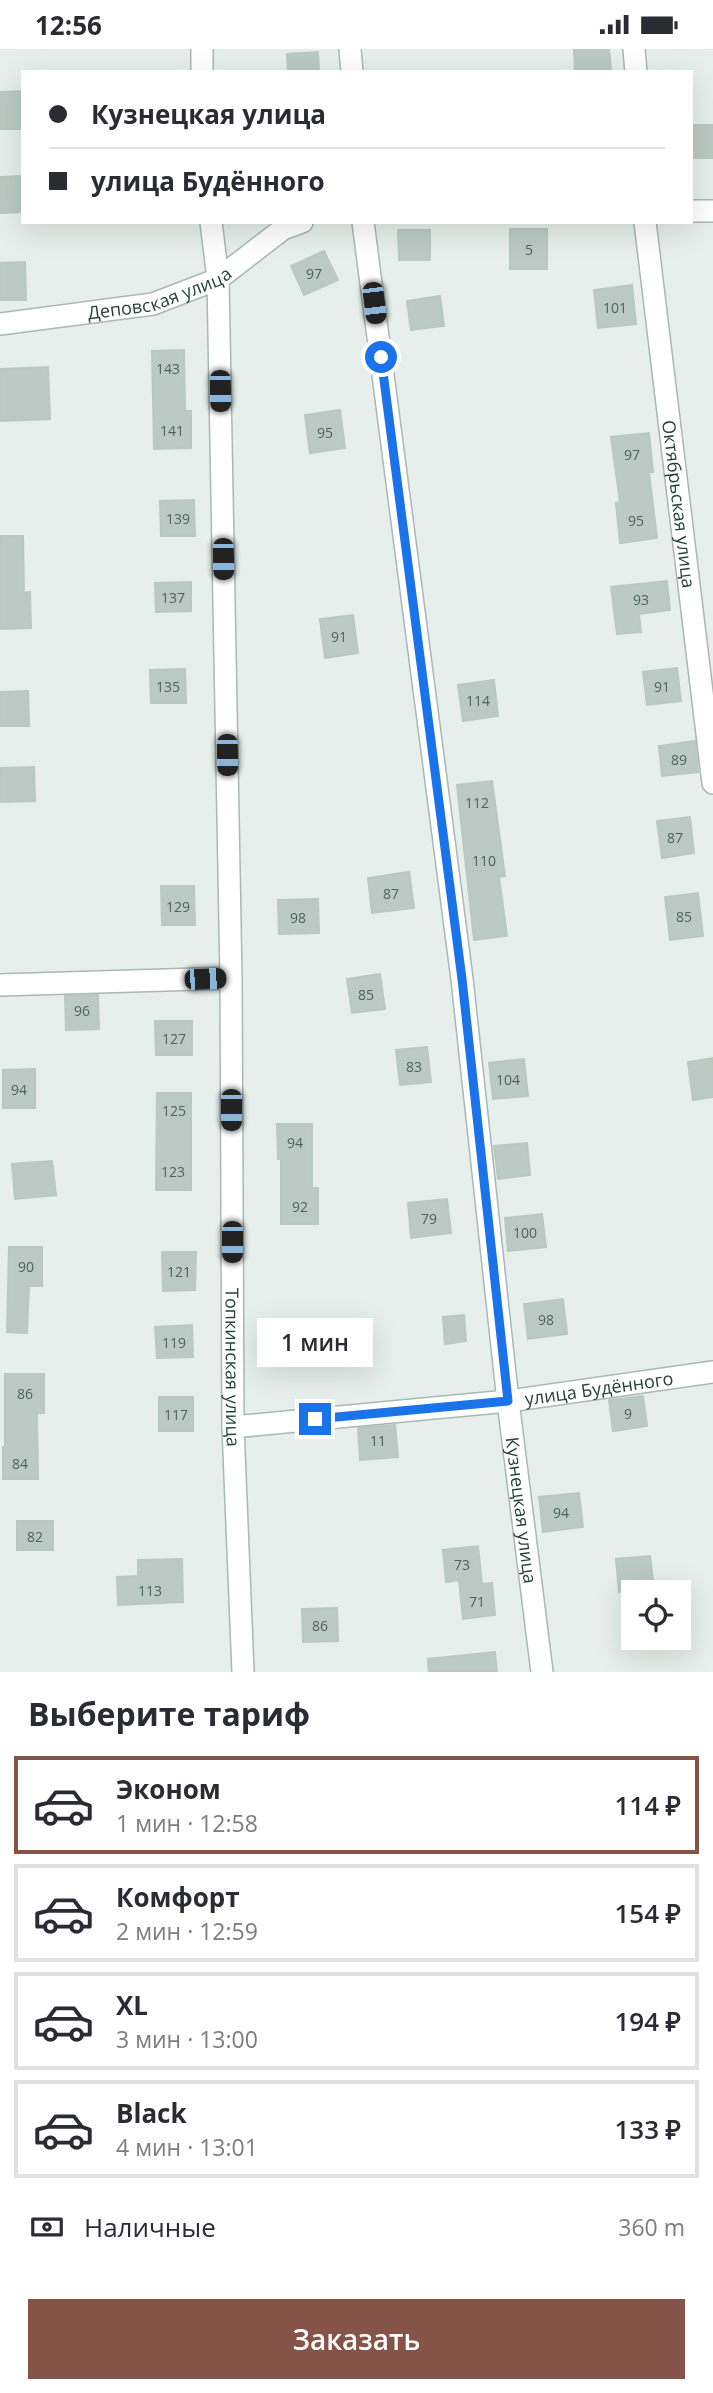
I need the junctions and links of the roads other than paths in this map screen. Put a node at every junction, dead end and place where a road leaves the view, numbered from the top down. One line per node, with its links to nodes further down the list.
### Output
1 (202, 49): 4 (street)
2 (350, 49): 5 (street)
3 (634, 49): 6 (street)
4 (202, 70)
5 (352, 70)
6 (636, 70)
7 (693, 211): 8 (street)
8 (713, 211)
9 (211, 224): 13 (street, Топкинская улица)
10 (297, 224): 13 (street, Деповская улица)
11 (363, 224): 19 (street, Кузнецкая улица)
12 (645, 224): 15 (street, Октябрьская улица)
13 (218, 279): 14 (street, Деповская улица); 16 (street, Топкинская улица)
14 (0, 324)
15 (713, 783)
16 (230, 978): 17 (street); 20 (street, Топкинская улица)
17 (0, 985)
18 (713, 1372): 19 (street, улица Будённого)
19 (508, 1401): 20 (street, улица Будённого); 22 (street, Кузнецкая улица)
20 (233, 1427): 21 (street, Топкинская улица)
21 (243, 1672)
22 (542, 1672)

